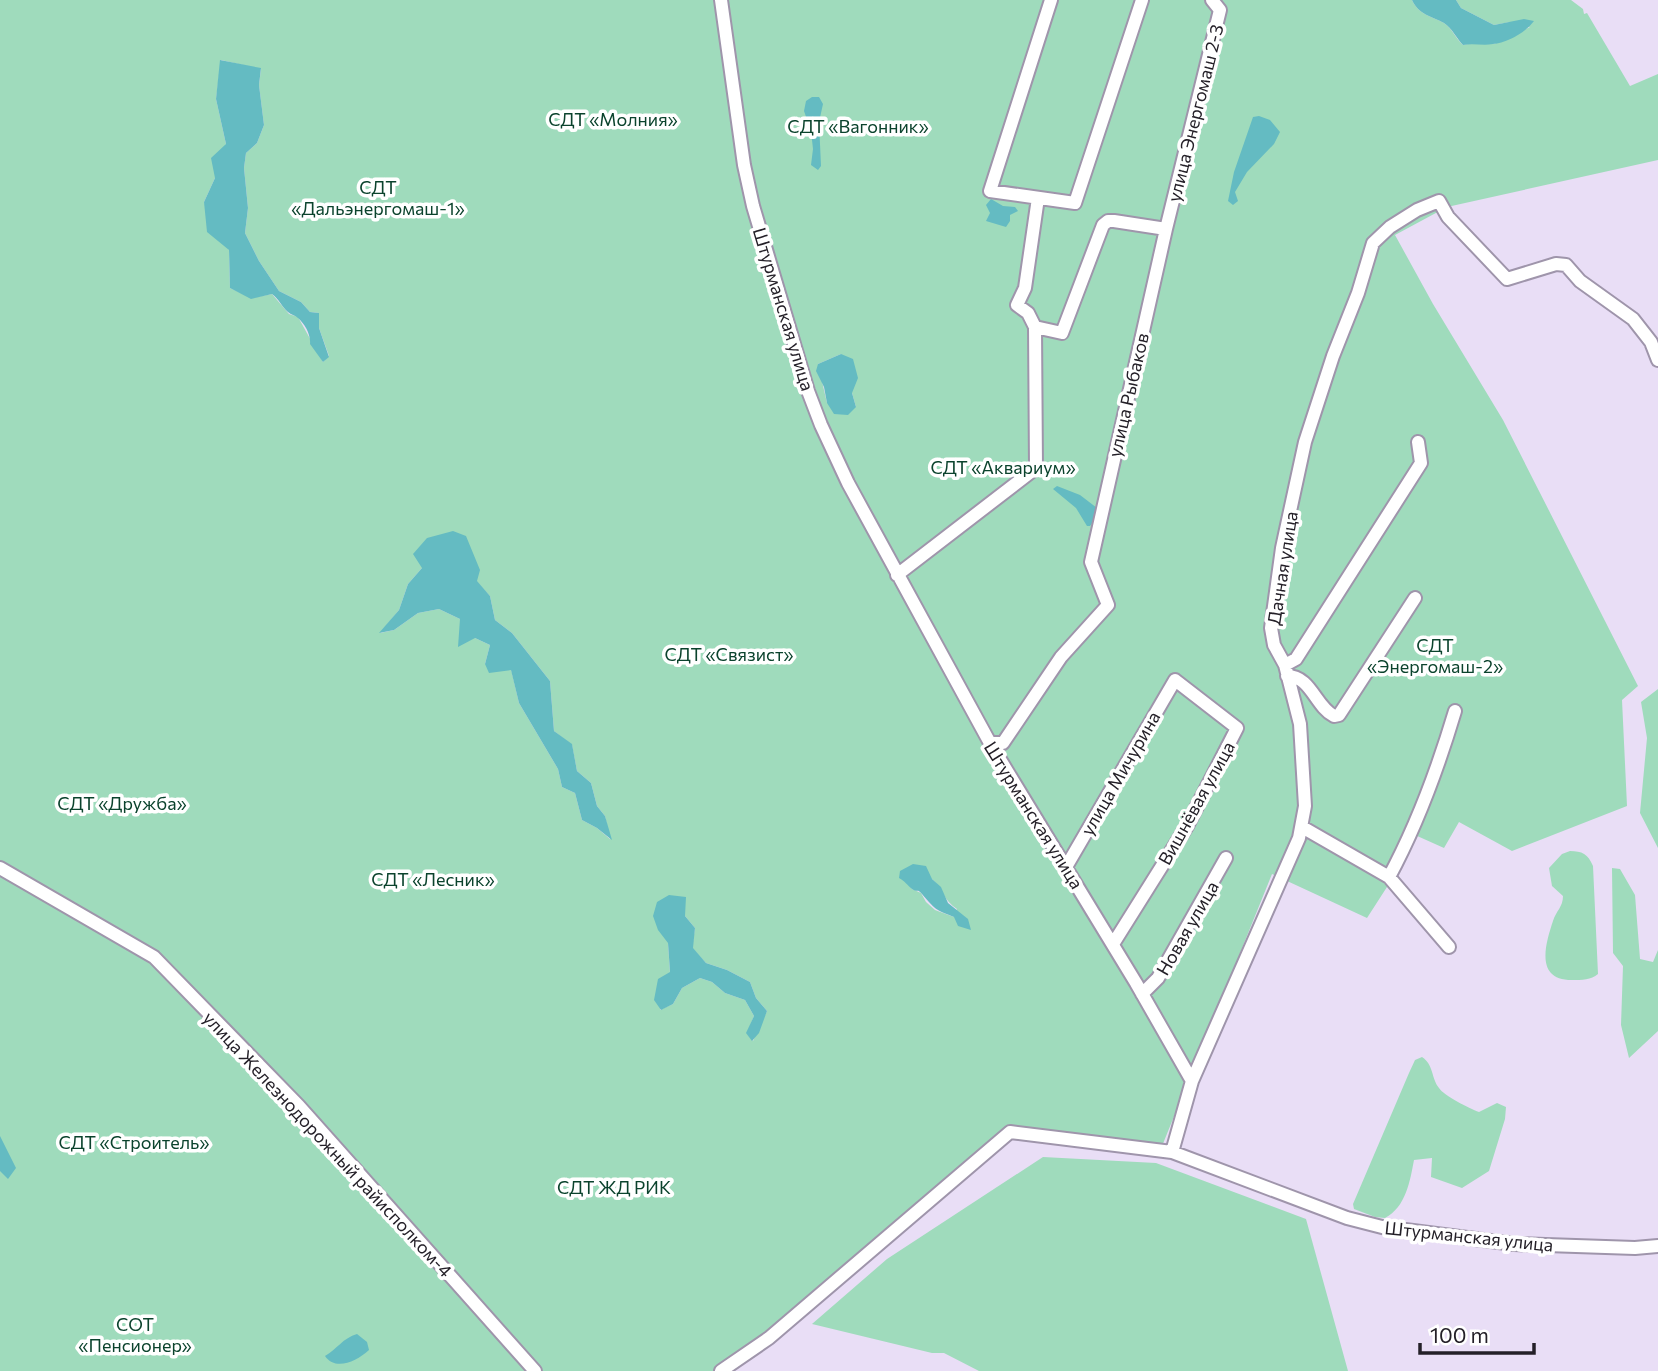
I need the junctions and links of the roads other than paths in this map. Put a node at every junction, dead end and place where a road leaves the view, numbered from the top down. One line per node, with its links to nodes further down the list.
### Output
1 (721, 0): 10 (street, Штурманская улица)
2 (1051, 0): 5 (street)
3 (1142, 0): 5 (street)
4 (1212, 0): 6 (street, улица Энергомаш 2-3)
5 (1038, 198): 7 (street)
6 (1166, 229): 7 (street); 15 (street, улица Рыбаков)
7 (1035, 327): 10 (street)
8 (1658, 360): 12 (street, Дачная улица)
9 (1418, 442): 12 (street)
10 (897, 575): 15 (street, Штурманская улица)
11 (1415, 598): 12 (street)
12 (1286, 671): 16 (street, Дачная улица)
13 (1175, 680): 18 (street, улица Мичурина); 21 (street, Вишнёвая улица)
14 (1455, 711): 20 (street)
15 (990, 743): 18 (street, Штурманская улица)
16 (1302, 827): 20 (street); 24 (street, Дачная улица)
17 (1226, 858): 23 (street, Новая улица)
18 (1066, 867): 21 (street, Штурманская улица)
19 (0, 869): 27 (street, улица Железнодорожный райисполком-4)
20 (1388, 877): 22 (street)
21 (1113, 944): 23 (street, Штурманская улица)
22 (1448, 947)
23 (1142, 993): 24 (street, Штурманская улица)
24 (1192, 1082): 25 (street)
25 (1172, 1152): 26 (street, Штурманская улица); 28 (street)
26 (1658, 1246)
27 (535, 1371)
28 (721, 1371)

